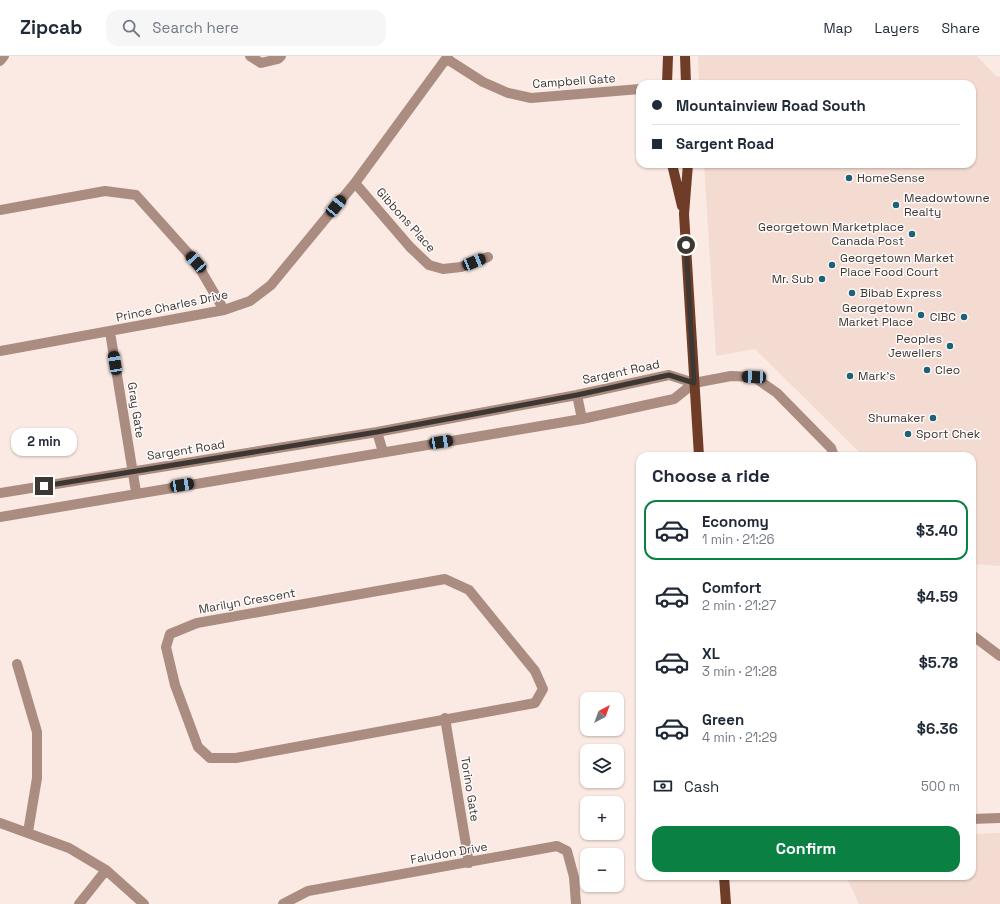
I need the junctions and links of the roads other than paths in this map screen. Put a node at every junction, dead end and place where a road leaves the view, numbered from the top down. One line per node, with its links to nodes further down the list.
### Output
1 (4, 56): 7 (street)
2 (250, 56): 3 (street)
3 (280, 56)
4 (668, 56): 8 (main road)
5 (686, 56): 9 (main road)
6 (448, 58): 10 (street, Campbell Gate); 13 (street, Prince Charles Drive)
7 (0, 61)
8 (667, 80)
9 (686, 80)
10 (636, 89)
11 (673, 168): 15 (main road)
12 (688, 168): 15 (main road)
13 (354, 183): 16 (street, Gibbons Place); 17 (street, Prince Charles Drive)
14 (0, 210): 17 (street)
15 (684, 214): 20 (main road)
16 (488, 257)
17 (224, 310): 18 (street, Prince Charles Drive)
18 (110, 332): 19 (street, Prince Charles Drive); 27 (street, Gray Gate)
19 (0, 351)
20 (694, 383): 21 (street, Sargent Road); 22 (street); 25 (main road); 26 (street)
21 (577, 395): 22 (street, Sargent Road); 23 (street, Sargent Road)
22 (582, 419): 24 (street)
23 (377, 432): 24 (street); 27 (street, Sargent Road)
24 (383, 452): 28 (street)
25 (699, 452)
26 (832, 452)
27 (132, 472): 28 (street, Gray Gate); 29 (street, Sargent Road)
28 (136, 492): 30 (street)
29 (0, 493)
30 (0, 516)
31 (976, 638): 32 (street)
32 (1000, 656)
33 (17, 664): 38 (street)
34 (445, 718): 34 (street, Marilyn Crescent); 39 (street, Torino Gate)
35 (1000, 818): 36 (street)
36 (976, 819)
37 (0, 823): 38 (street)
38 (28, 832): 40 (street)
39 (469, 863): 44 (street, Faludon Drive); 45 (street, Faludon Drive)
40 (106, 870): 42 (street); 43 (street)
41 (724, 880): 46 (main road)
42 (79, 904)
43 (144, 904)
44 (283, 904)
45 (576, 904)
46 (726, 904)

